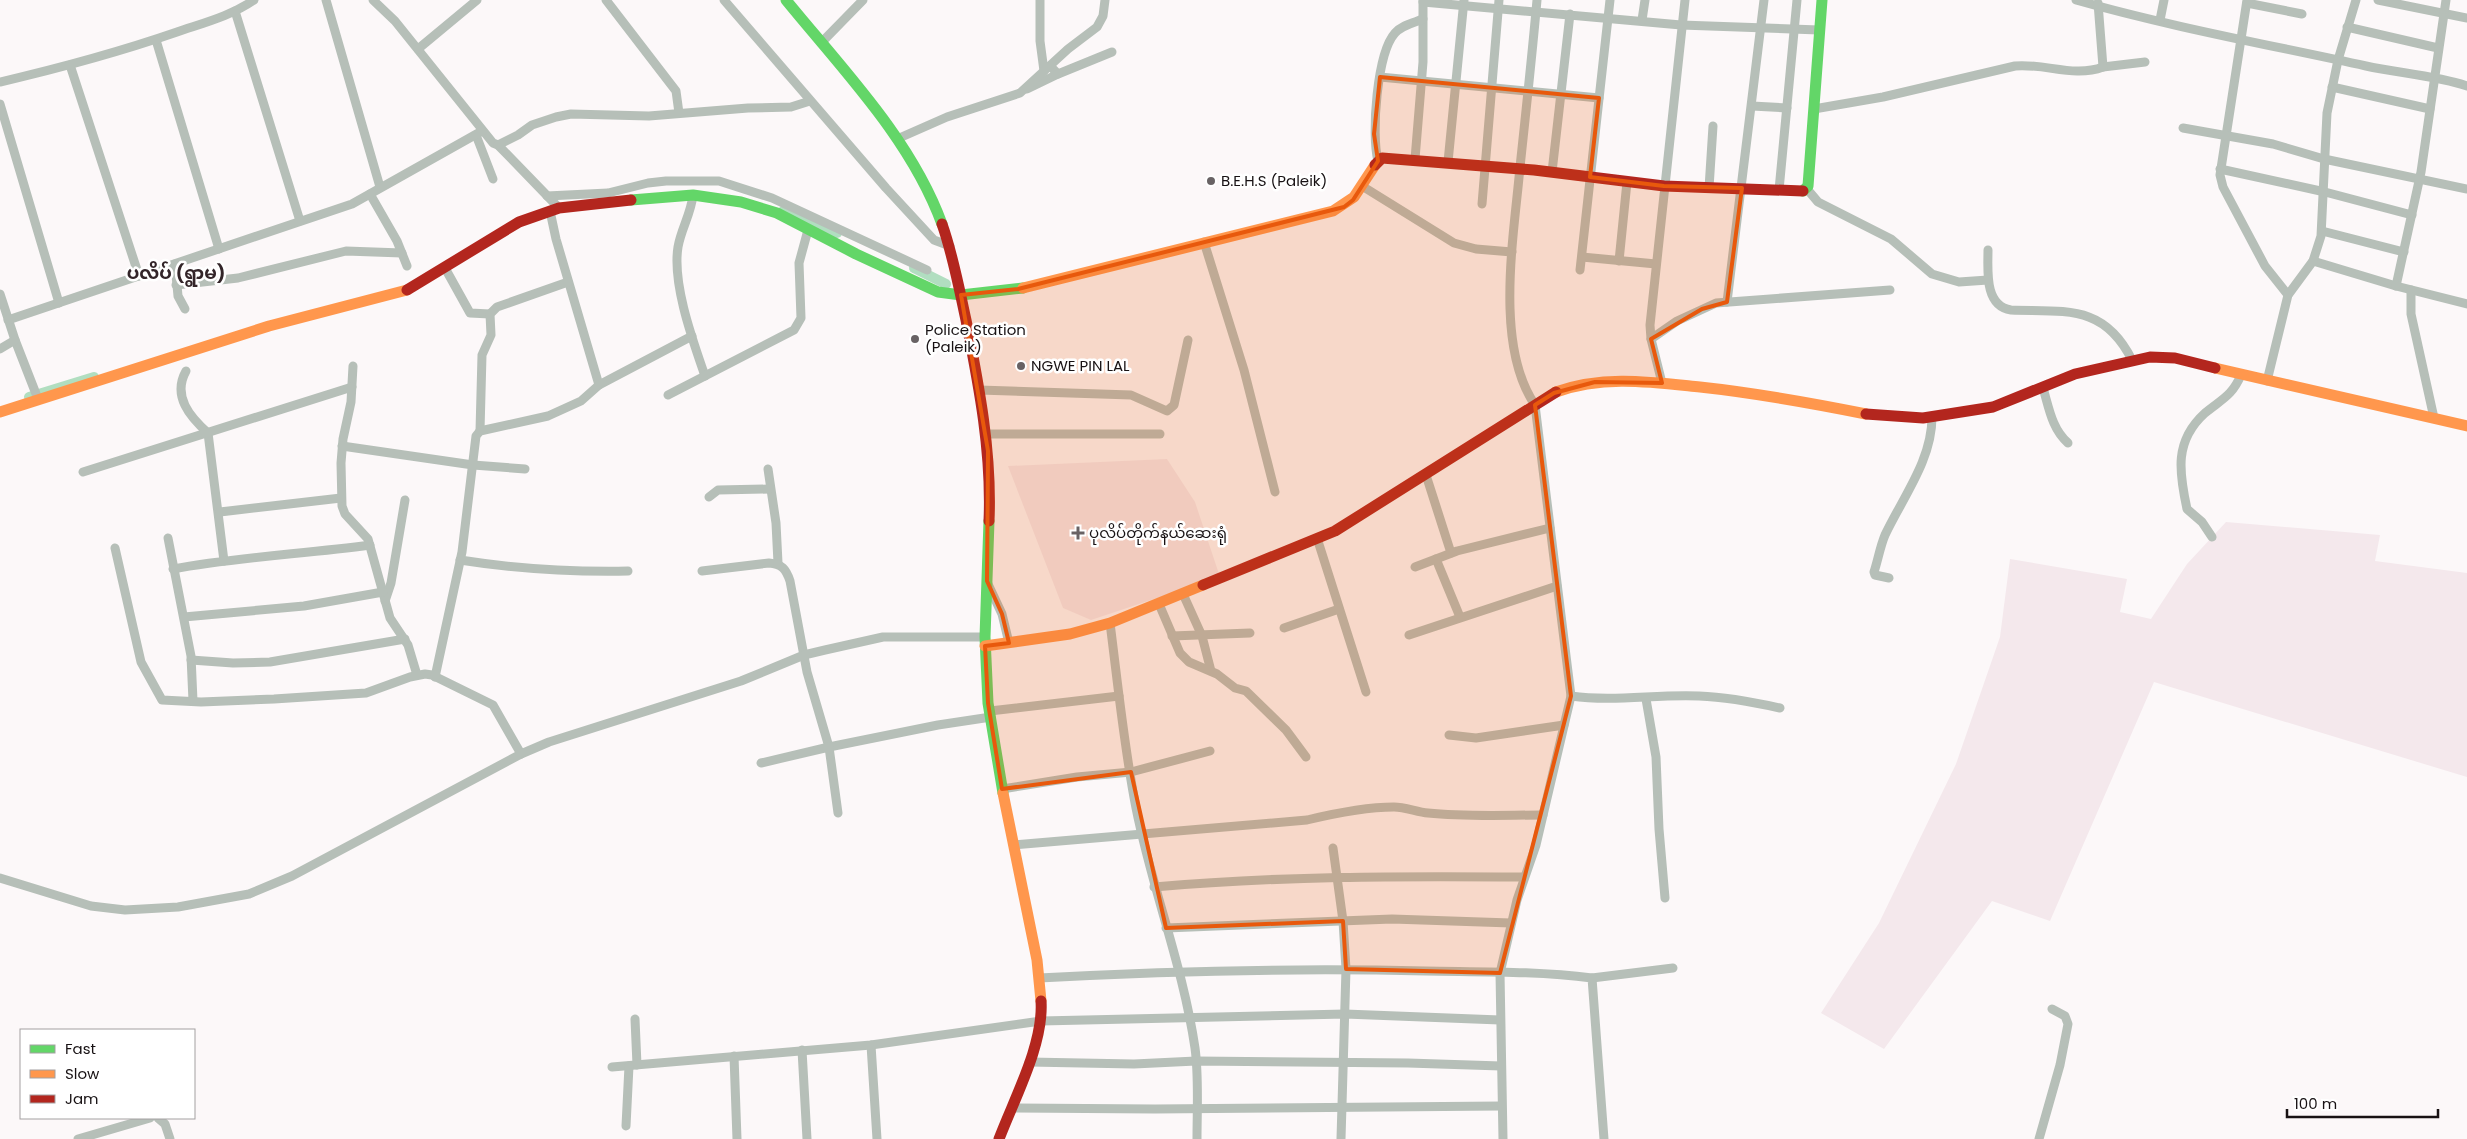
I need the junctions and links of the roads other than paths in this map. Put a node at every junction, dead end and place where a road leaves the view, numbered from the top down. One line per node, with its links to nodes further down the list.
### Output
1 (254, 0): 28 (street)
2 (326, 0): 95 (street)
3 (373, 0): 46 (street)
4 (477, 0): 46 (street)
5 (606, 0): 73 (street)
6 (724, 0): 67 (street)
7 (786, 0): 45 (street)
8 (863, 0): 45 (street)
9 (1040, 0): 53 (street)
10 (1105, 0): 53 (street)
11 (1537, 0): 29 (street)
12 (1610, 0): 33 (street)
13 (1645, 0): 36 (street)
14 (1685, 0): 38 (street)
15 (1764, 0): 40 (street)
16 (1797, 0): 41 (street)
17 (1822, 0): 42 (street)
18 (2076, 0): 26 (street)
19 (2164, 0): 37 (street)
20 (2356, 0): 39 (street)
21 (2378, 0): 32 (street)
22 (2446, 0): 32 (street)
23 (1423, 1): 24 (street); 35 (street)
24 (1464, 2): 27 (street); 59 (street)
25 (2247, 2): 31 (street); 43 (street)
26 (2098, 3): 37 (street); 52 (street)
27 (1499, 4): 29 (street); 62 (street)
28 (235, 11): 44 (street); 109 (street)
29 (1536, 11): 30 (street); 64 (street)
30 (1570, 14): 33 (street); 65 (street)
31 (2302, 14)
32 (2444, 14): 34 (street); 47 (street)
33 (1607, 17): 36 (street); 66 (street)
34 (2467, 18)
35 (1423, 19): 55 (street); 57 (street)
36 (1642, 20): 38 (street)
37 (2160, 20): 43 (street)
38 (1681, 25): 40 (street); 94 (street)
39 (2347, 27): 47 (street); 49 (street)
40 (1760, 29): 41 (street); 69 (street)
41 (1794, 30): 42 (street); 70 (street)
42 (1819, 30): 72 (street)
43 (2241, 38): 49 (street); 77 (street)
44 (156, 40): 51 (street); 114 (street)
45 (821, 43): 78 (street)
46 (418, 48): 76 (street)
47 (2438, 48): 56 (street)
48 (1112, 52): 54 (street)
49 (2338, 60): 56 (street); 61 (street)
50 (2145, 62): 52 (street)
51 (70, 65): 58 (street); 128 (street)
52 (2103, 67): 72 (street)
53 (1047, 68): 54 (street); 63 (street)
54 (1058, 74): 63 (street)
55 (1380, 76): 57 (street); 82 (street)
56 (2434, 79): 60 (street); 71 (street)
57 (1421, 80): 59 (street); 81 (street)
58 (0, 82)
59 (1456, 84): 62 (street); 83 (street)
60 (2467, 86)
61 (2332, 87): 71 (street); 80 (street)
62 (1491, 88): 64 (street); 84 (street)
63 (1024, 90): 78 (street)
64 (1527, 90): 65 (street); 85 (street)
65 (1562, 94): 66 (street); 87 (street)
66 (1598, 98): 88 (street)
67 (810, 101): 73 (street); 113 (street)
68 (0, 104): 138 (street)
69 (1752, 106): 70 (street); 97 (street)
70 (1787, 108): 98 (street)
71 (2430, 109): 90 (street)
72 (1814, 110): 99 (street)
73 (679, 113): 79 (street)
74 (1713, 126): 96 (street)
75 (2183, 128): 77 (street)
76 (479, 133): 79 (street); 89 (street); 95 (street)
77 (2225, 134): 80 (street); 86 (street)
78 (897, 139): 113 (street)
79 (498, 145): 105 (street)
80 (2324, 158): 90 (street); 101 (street)
81 (1414, 159): 82 (street); 83 (street)
82 (1378, 161): 93 (street)
83 (1448, 162): 84 (street)
84 (1484, 166): 85 (street); 106 (street)
85 (1520, 169): 87 (street); 116 (street)
86 (2220, 169): 101 (street); 137 (street)
87 (1552, 172): 88 (street)
88 (1590, 177): 92 (street); 119 (street)
89 (493, 179)
90 (2420, 179): 100 (street); 108 (street)
91 (655, 182): 102 (street); 105 (street); 126 (street)
92 (1627, 182): 94 (street); 120 (street)
93 (1362, 186): 112 (street); 116 (street)
94 (1664, 186): 96 (street); 123 (street)
95 (380, 187): 103 (street)
96 (1709, 188): 97 (street)
97 (1742, 188): 98 (street); 139 (street)
98 (1778, 190): 99 (street)
99 (1807, 190): 129 (street)
100 (2467, 190)
101 (2324, 192): 108 (street); 111 (street)
102 (666, 193): 104 (street); 107 (street)
103 (370, 194): 109 (street); 118 (street)
104 (693, 195): 110 (street); 144 (street)
105 (549, 198): 107 (street)
106 (1482, 204)
107 (554, 210): 125 (street); 130 (street)
108 (2412, 215): 117 (street)
109 (300, 221): 114 (street)
110 (808, 230): 136 (street); 153 (street)
111 (2322, 231): 117 (street); 121 (street)
112 (1204, 242): 136 (street); 179 (street)
113 (950, 246): 136 (street)
114 (219, 249): 122 (street)
115 (1988, 250): 129 (street)
116 (1512, 252): 162 (street)
117 (2404, 252): 132 (street)
118 (402, 253): 124 (street); 131 (street)
119 (1582, 257): 120 (street); 127 (street)
120 (1619, 260): 123 (street)
121 (2313, 261): 132 (street); 137 (street)
122 (175, 264): 128 (street); 131 (street)
123 (1656, 264): 145 (street)
124 (407, 266)
125 (445, 268): 142 (street); 161 (street)
126 (927, 270)
127 (1580, 270)
128 (139, 276): 138 (street)
129 (1988, 280): 149 (street)
130 (568, 282): 142 (street); 156 (street)
131 (176, 285): 141 (street)
132 (2396, 286): 134 (street)
133 (1890, 290): 139 (street)
134 (2411, 290): 140 (street); 165 (street)
135 (0, 294): 143 (street)
136 (961, 295): 159 (street)
137 (2288, 296): 154 (street)
138 (59, 302): 143 (street)
139 (1726, 302): 145 (street)
140 (2467, 304)
141 (185, 309)
142 (490, 314): 167 (street)
143 (8, 320): 146 (street)
144 (692, 336): 153 (street); 156 (street)
145 (1651, 339): 155 (street)
146 (15, 340): 148 (street); 161 (street)
147 (1188, 340): 159 (street)
148 (0, 349)
149 (2132, 360): 152 (street); 158 (street)
150 (354, 366): 157 (street)
151 (186, 372): 168 (street)
152 (2241, 375): 154 (street); 185 (street)
153 (705, 376): 160 (street)
154 (2267, 382): 165 (street)
155 (1662, 383): 162 (street); 164 (street)
156 (598, 385): 167 (street)
157 (352, 387): 168 (street); 172 (street)
158 (2043, 388): 164 (street); 171 (street)
159 (979, 390): 169 (street)
160 (668, 396)
161 (38, 399): 163 (street)
162 (1535, 405): 177 (street); 184 (street)
163 (0, 412)
164 (1932, 417): 199 (street)
165 (2434, 418): 166 (street)
166 (2467, 426)
167 (480, 431): 173 (street)
168 (208, 433): 176 (street); 183 (street)
169 (985, 434): 170 (street); 200 (street)
170 (1160, 434)
171 (2068, 444)
172 (342, 446): 173 (street); 181 (street)
173 (474, 466): 175 (street); 192 (street)
174 (768, 468): 178 (street)
175 (525, 469)
176 (83, 472)
177 (1426, 475): 187 (street); 190 (street)
178 (770, 489): 180 (street); 194 (street)
179 (1275, 492)
180 (709, 497)
181 (341, 498): 183 (street); 188 (street)
182 (405, 500): 203 (street)
183 (220, 512): 193 (street)
184 (1550, 528): 190 (street); 201 (street)
185 (2212, 537)
186 (168, 538): 196 (street)
187 (1317, 538): 202 (street); 205 (street)
188 (370, 545): 193 (street); 203 (street)
189 (115, 548): 226 (street)
190 (1451, 553): 191 (street)
191 (1436, 559): 195 (street); 207 (street)
192 (460, 560): 197 (street); 221 (street)
193 (224, 561): 196 (street)
194 (778, 564): 198 (street); 217 (street)
195 (1415, 567)
196 (173, 569): 206 (street)
197 (628, 571)
198 (702, 571)
199 (1890, 578)
200 (987, 582): 215 (street); 216 (street)
201 (1557, 586): 207 (street); 224 (street)
202 (1184, 594): 204 (street); 213 (street)
203 (384, 597): 206 (street); 214 (street)
204 (1159, 604): 208 (street); 212 (street)
205 (1339, 609): 209 (street); 222 (street)
206 (184, 617): 218 (street)
207 (1460, 617): 211 (street)
208 (1110, 623): 216 (street); 223 (street)
209 (1284, 628)
210 (1250, 633): 213 (street)
211 (1409, 635)
212 (1172, 636): 213 (street); 219 (street)
213 (1202, 636): 219 (street)
214 (405, 639): 218 (street); 220 (street)
215 (985, 642): 216 (street); 217 (street); 228 (street)
216 (1009, 643)
217 (804, 655): 231 (street); 233 (street)
218 (191, 660): 226 (street)
219 (1211, 671): 234 (street)
220 (417, 675): 221 (street); 226 (street)
221 (435, 677): 233 (street)
222 (1366, 692)
223 (1119, 696): 228 (street); 236 (street)
224 (1571, 696): 225 (street); 229 (street)
225 (1646, 699): 227 (street); 247 (street)
226 (193, 701)
227 (1780, 708)
228 (990, 714): 231 (street); 237 (street)
229 (1564, 725): 230 (street); 239 (street)
230 (1450, 736)
231 (829, 746): 235 (street); 238 (street)
232 (1210, 751): 236 (street)
233 (521, 754): 245 (street)
234 (1306, 757)
235 (761, 763)
236 (1131, 772): 237 (street); 240 (street)
237 (1002, 789): 241 (street)
238 (838, 813)
239 (1543, 815): 240 (street); 244 (street)
240 (1143, 836): 241 (street); 246 (street)
241 (1014, 846): 255 (street)
242 (1333, 848): 243 (street)
243 (1337, 877): 244 (street); 246 (street); 248 (street)
244 (1524, 877): 249 (street)
245 (0, 878)
246 (1154, 887): 250 (street)
247 (1666, 898)
248 (1343, 921): 249 (street); 250 (street); 252 (street)
249 (1511, 924): 254 (street)
250 (1166, 928): 253 (street)
251 (1674, 968): 256 (street)
252 (1346, 969): 253 (street); 254 (street); 258 (street)
253 (1179, 972): 255 (street); 259 (street)
254 (1500, 972): 256 (street); 261 (street)
255 (1039, 978): 262 (street)
256 (1592, 978): 288 (street)
257 (2052, 1008): 289 (street)
258 (1345, 1014): 259 (street); 261 (street); 268 (street)
259 (1190, 1017): 262 (street); 266 (street)
260 (635, 1019): 269 (street)
261 (1500, 1020): 270 (street)
262 (1041, 1021): 263 (street); 267 (street)
263 (871, 1045): 264 (street); 283 (street)
264 (802, 1050): 265 (street); 282 (street)
265 (734, 1056): 269 (street); 281 (street)
266 (1196, 1061): 267 (street); 268 (street); 275 (street)
267 (1029, 1062): 273 (street)
268 (1343, 1063): 270 (street); 274 (street)
269 (633, 1066): 271 (street); 278 (street)
270 (1501, 1066): 272 (street)
271 (612, 1067)
272 (1501, 1106): 274 (street); 287 (street)
273 (1012, 1108): 275 (street); 284 (street)
274 (1342, 1108): 275 (street); 286 (street)
275 (1197, 1109): 285 (street)
276 (147, 1119): 279 (street)
277 (159, 1119): 280 (street)
278 (626, 1126)
279 (78, 1139)
280 (170, 1139)
281 (737, 1139)
282 (807, 1139)
283 (877, 1139)
284 (999, 1139)
285 (1197, 1139)
286 (1341, 1139)
287 (1503, 1139)
288 (1604, 1139)
289 (2039, 1139)

